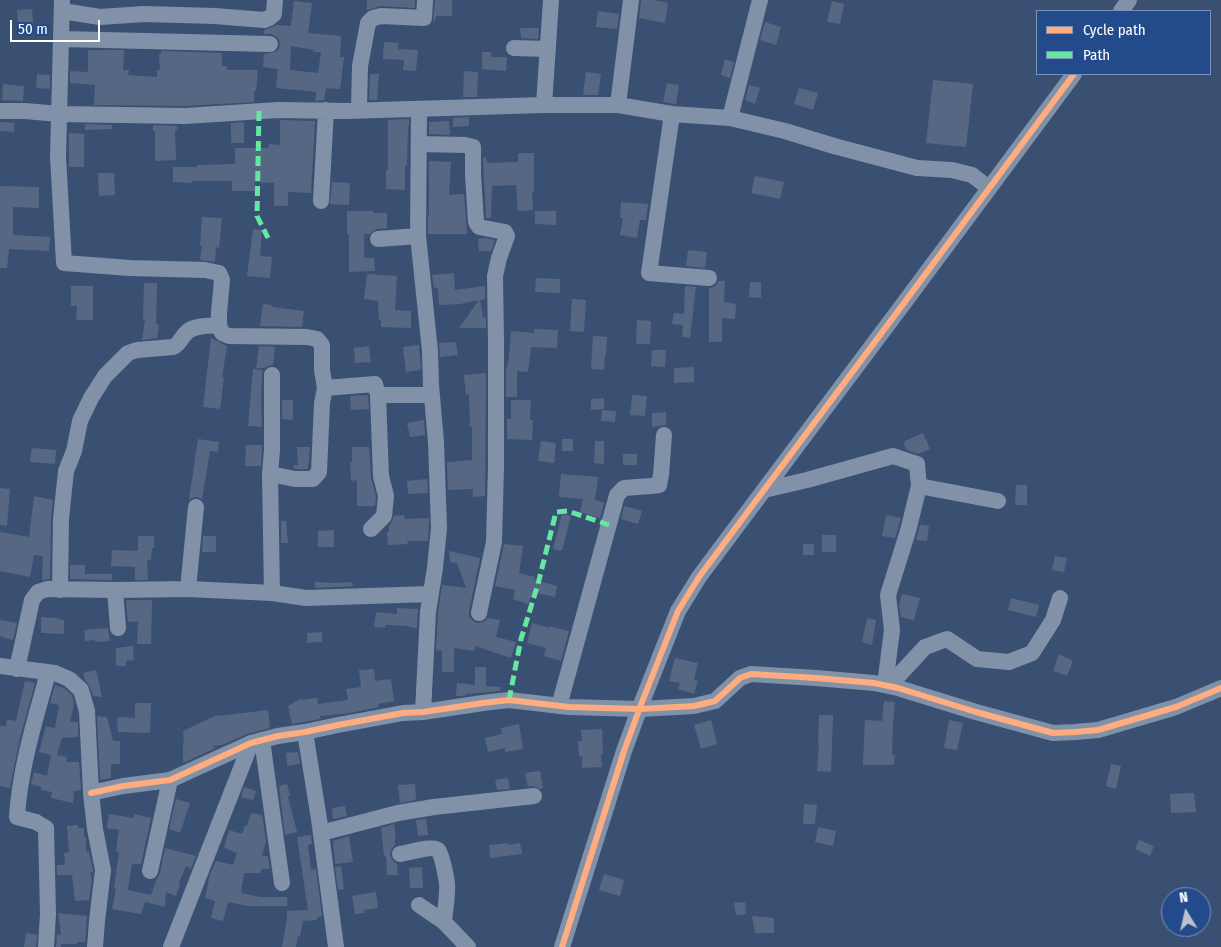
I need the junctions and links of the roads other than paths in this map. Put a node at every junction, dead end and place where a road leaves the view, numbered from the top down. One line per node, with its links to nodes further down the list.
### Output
1 (275, 0): 6 (street)
2 (426, 0): 16 (street)
3 (551, 0): 10 (street)
4 (631, 0): 13 (street)
5 (760, 0): 20 (street)
6 (62, 6): 7 (street)
7 (62, 39): 8 (street); 18 (street)
8 (270, 44)
9 (514, 48): 10 (street)
10 (548, 49): 12 (street)
11 (1073, 75): 22 (street)
12 (544, 105): 13 (street); 14 (street)
13 (618, 105): 19 (street)
14 (419, 109): 16 (street); 21 (street)
15 (326, 110): 16 (street); 18 (street); 23 (street)
16 (359, 110)
17 (0, 111): 18 (street)
18 (59, 114): 27 (street)
19 (672, 114): 20 (street); 26 (street)
20 (730, 118): 22 (street)
21 (419, 144): 24 (street); 45 (street)
22 (990, 188): 35 (street)
23 (321, 201)
24 (418, 236): 25 (street); 31 (street)
25 (378, 239)
26 (709, 278)
27 (219, 325): 29 (street); 40 (street)
28 (272, 375): 33 (street)
29 (325, 388): 30 (street); 33 (street)
30 (378, 395): 31 (street); 38 (street)
31 (432, 395): 43 (street)
32 (664, 435): 52 (street)
33 (270, 474): 42 (street)
34 (919, 486): 35 (street); 36 (street); 50 (street)
35 (764, 490): 53 (street)
36 (998, 501)
37 (196, 507): 39 (street)
38 (371, 529)
39 (188, 589): 41 (street); 42 (street)
40 (60, 590): 41 (street); 48 (street)
41 (115, 590): 46 (street)
42 (272, 592): 43 (street)
43 (431, 594): 54 (street)
44 (1060, 598): 50 (street)
45 (479, 613)
46 (118, 628)
47 (0, 666): 48 (street)
48 (16, 669): 49 (street)
49 (48, 673): 58 (street); 66 (street)
50 (887, 686): 51 (street); 53 (street)
51 (1221, 688)
52 (559, 706): 53 (street); 54 (street)
53 (640, 709): 71 (street)
54 (423, 712): 55 (street)
55 (305, 732): 56 (street); 60 (street)
56 (256, 742): 57 (street); 63 (street); 68 (street)
57 (170, 780): 58 (street); 62 (street)
58 (91, 793): 67 (street)
59 (534, 796): 60 (street)
60 (321, 833): 69 (street)
61 (400, 854): 65 (street)
62 (150, 871)
63 (282, 883)
64 (419, 904): 65 (street)
65 (444, 922): 70 (street)
66 (46, 947)
67 (95, 947)
68 (170, 947)
69 (336, 947)
70 (468, 947)
71 (562, 947)

